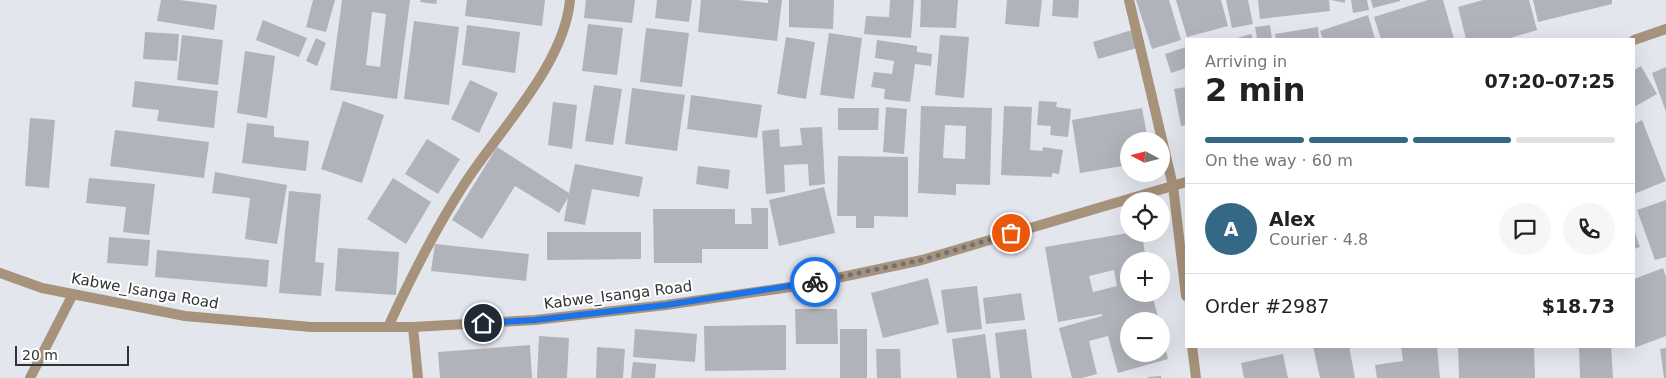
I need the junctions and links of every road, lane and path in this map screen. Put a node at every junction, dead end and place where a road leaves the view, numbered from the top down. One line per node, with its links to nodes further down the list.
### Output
1 (570, 0): 10 (street)
2 (1129, 0): 6 (street)
3 (1666, 29): 4 (street)
4 (1635, 40)
5 (1185, 182): 6 (street, Kabwe_Isanga Road)
6 (1173, 186): 8 (street); 11 (street, Kabwe_Isanga Road)
7 (0, 273): 9 (street, Kabwe_Isanga Road)
8 (1185, 288)
9 (73, 294): 10 (street, Kabwe_Isanga Road); 13 (street)
10 (388, 327): 11 (street, Kabwe_Isanga Road)
11 (413, 327): 14 (street)
12 (1192, 348): 15 (street)
13 (30, 378)
14 (418, 378)
15 (1196, 378)

